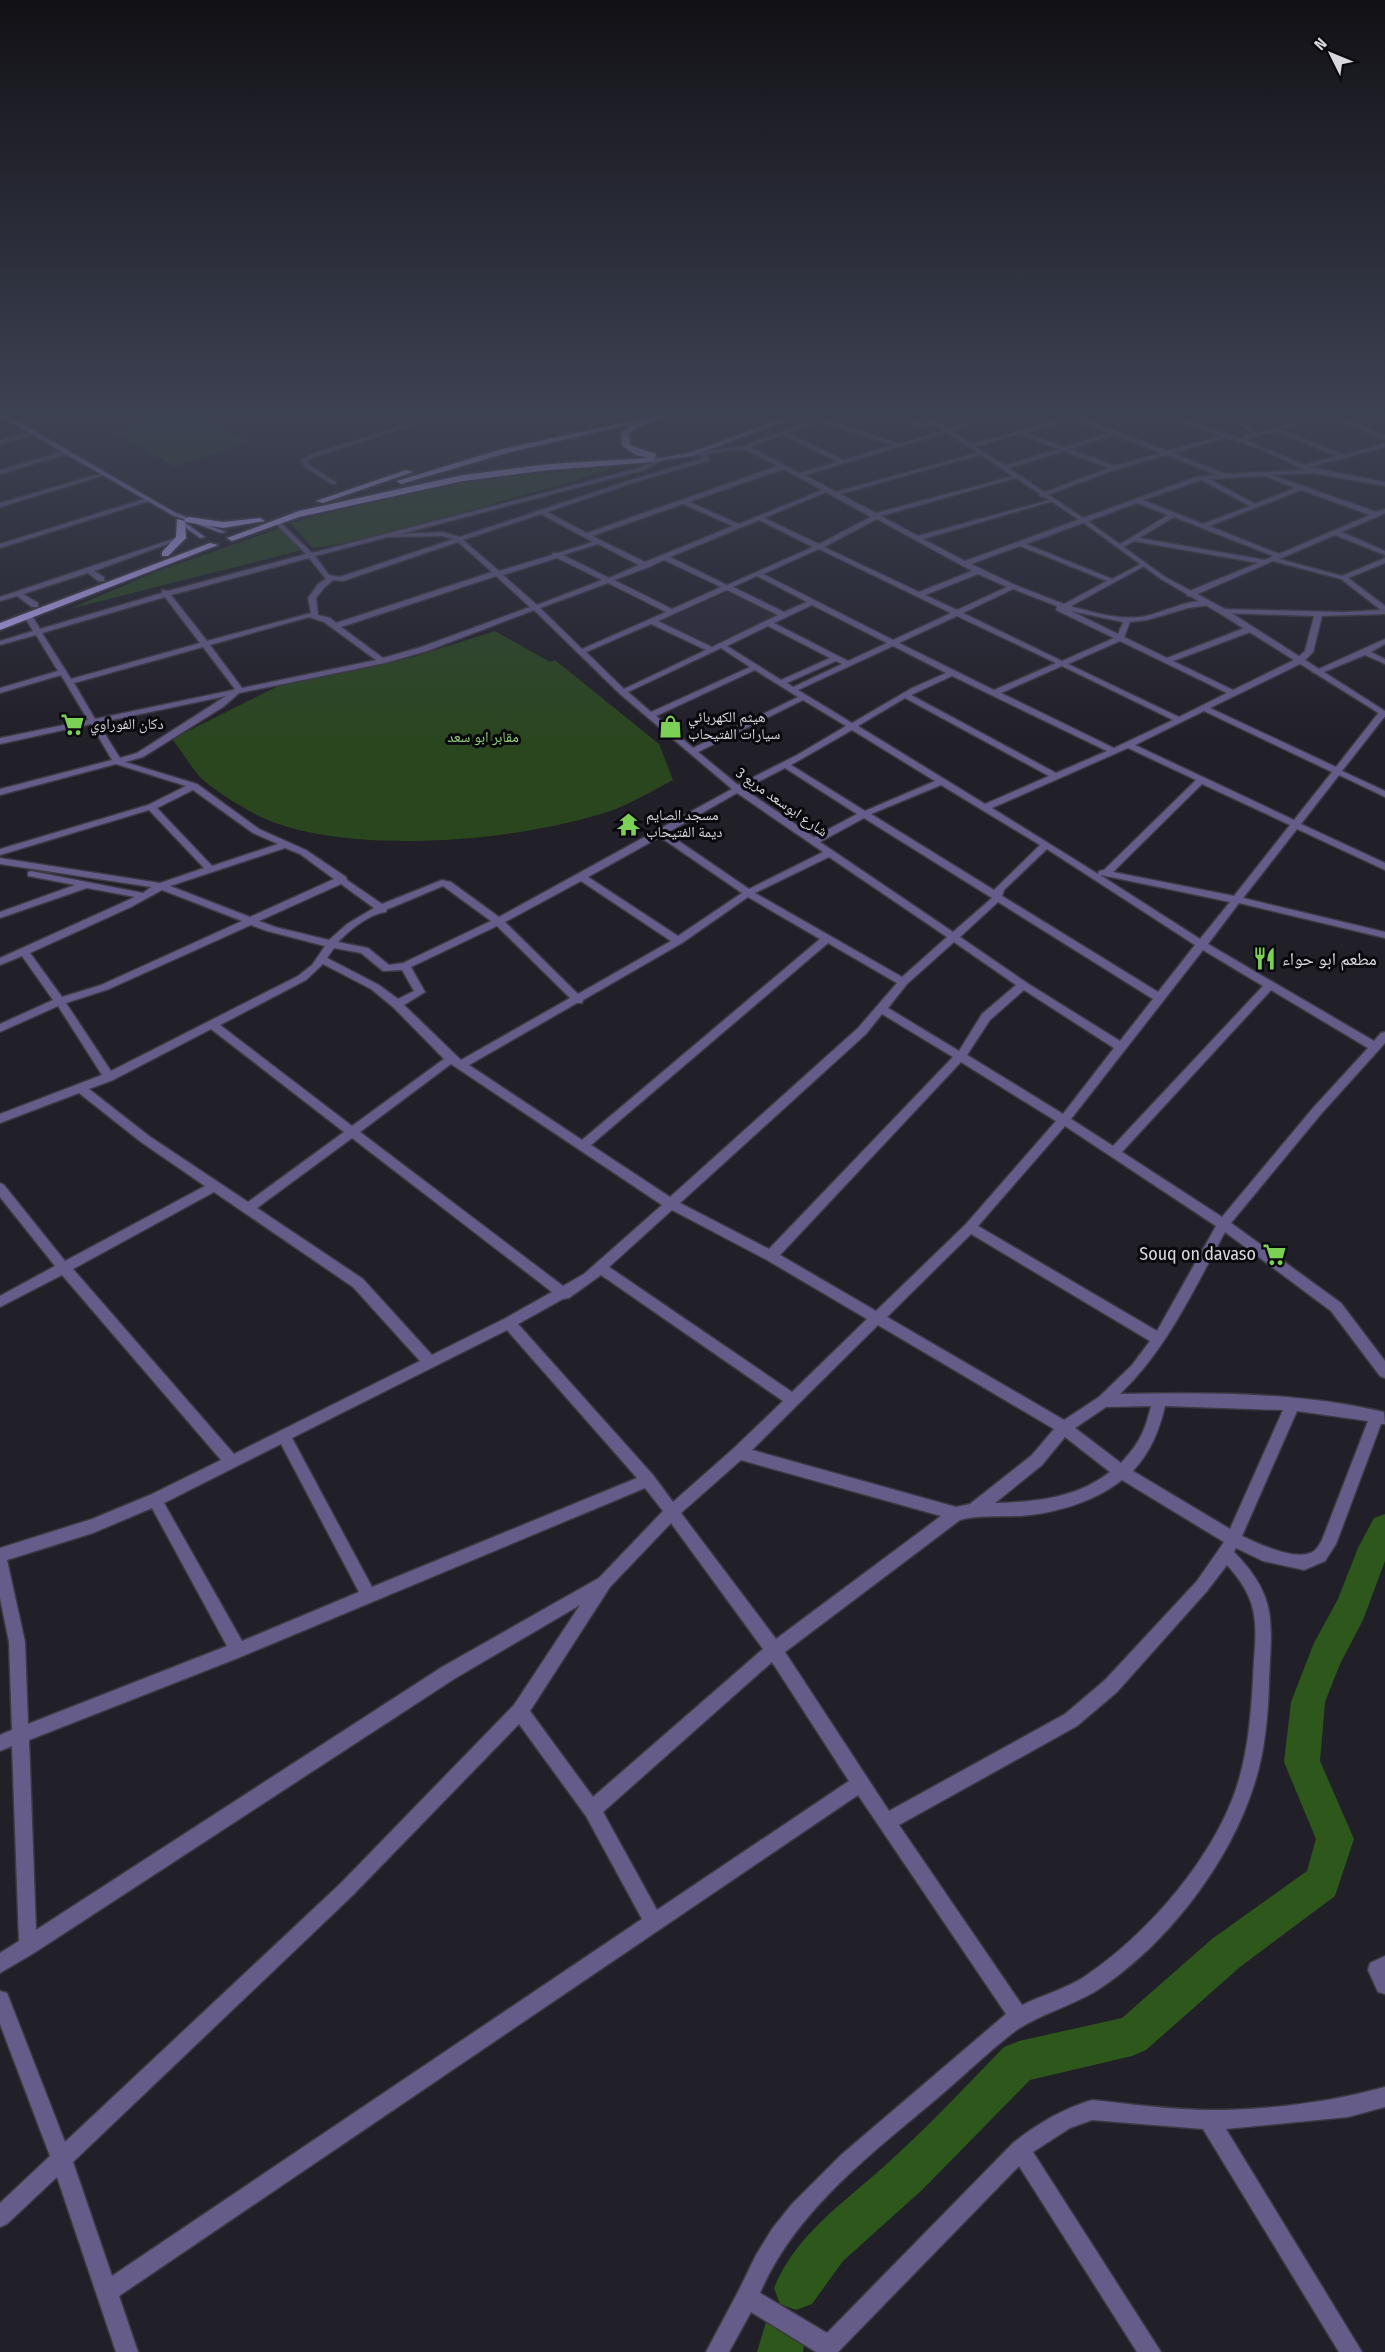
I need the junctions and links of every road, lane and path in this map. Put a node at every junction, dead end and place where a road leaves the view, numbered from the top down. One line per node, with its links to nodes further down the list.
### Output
1 (71, 524): 40 (street)
2 (181, 524): 32 (highway)
3 (186, 524): 33 (main road)
4 (196, 524): 29 (main road)
5 (214, 524): 6 (highway)
6 (233, 524)
7 (254, 524): 29 (highway)
8 (271, 524): 29 (highway)
9 (280, 524): 46 (street)
10 (437, 524): 30 (street)
11 (505, 524): 35 (street)
12 (564, 524): 31 (street)
13 (620, 524): 31 (street)
14 (733, 524): 27 (street)
15 (747, 524): 27 (street)
16 (771, 524): 42 (street)
17 (861, 524): 42 (street)
18 (890, 524): 34 (street)
19 (968, 524): 34 (street)
20 (1073, 524): 38 (street)
21 (1088, 524): 41 (street)
22 (1159, 524): 36 (street)
23 (1198, 524): 26 (street)
24 (1209, 524): 26 (street)
25 (1355, 524): 28 (street)
26 (1203, 526): 48 (street)
27 (740, 527): 47 (street)
28 (1334, 532): 43 (street); 48 (street)
29 (228, 534): 33 (highway); 39 (highway)
30 (391, 536): 35 (street); 46 (street)
31 (587, 536): 37 (street)
32 (180, 538): 44 (highway); 53 (street)
33 (201, 538): 39 (highway); 44 (highway)
34 (918, 538): 50 (street)
35 (458, 539): 55 (street, شارع ابوسعد مربع 3); 59 (street)
36 (1135, 539): 41 (street); 48 (street)
37 (599, 542): 45 (street); 52 (street)
38 (1021, 544): 50 (street); 61 (street)
39 (213, 545): 81 (highway)
40 (0, 546)
41 (1121, 546): 51 (street)
42 (818, 547): 56 (street); 67 (street)
43 (1384, 552)
44 (165, 554): 58 (highway)
45 (555, 554): 55 (street); 60 (street)
46 (311, 556): 59 (street); 64 (street)
47 (666, 558): 52 (street); 63 (street)
48 (1272, 559): 57 (street); 66 (street)
49 (1385, 560): 57 (street)
50 (965, 564): 54 (street)
51 (1143, 565): 61 (street); 66 (street)
52 (647, 566): 60 (street)
53 (89, 570): 58 (street); 65 (street)
54 (978, 571): 62 (street); 67 (street)
55 (497, 574): 74 (street, شارع ابوسعد مربع 3); 87 (street)
56 (758, 574): 63 (street); 70 (street)
57 (1343, 578): 76 (street)
58 (101, 579): 72 (highway)
59 (330, 579): 79 (street)
60 (609, 580): 74 (street); 77 (street)
61 (1112, 581): 73 (street)
62 (1013, 587): 69 (street); 78 (street)
63 (727, 588): 77 (street); 80 (street)
64 (165, 592): 90 (street); 94 (street)
65 (17, 593): 68 (street); 72 (street)
66 (1190, 594): 71 (street)
67 (919, 595): 78 (street)
68 (0, 599)
69 (1051, 601): 73 (street); 91 (street)
70 (812, 602): 80 (street); 95 (street)
71 (1208, 603): 75 (street); 84 (street)
72 (35, 605): 83 (highway)
73 (1066, 606): 84 (street)
74 (535, 607): 98 (street, شارع ابوسعد مربع 3); 101 (street)
75 (1222, 611): 82 (street); 89 (street)
76 (1385, 611): 82 (street)
77 (673, 612): 85 (street)
78 (957, 614): 95 (street); 106 (street)
79 (315, 615): 87 (street); 94 (street)
80 (783, 615): 86 (street)
81 (28, 616): 88 (highway); 90 (street)
82 (1318, 616): 103 (street)
83 (0, 619)
84 (1127, 620): 91 (street)
85 (652, 621): 97 (street); 98 (street)
86 (767, 622): 96 (street); 100 (street)
87 (335, 626): 101 (street)
88 (0, 627)
89 (1250, 629): 102 (street); 103 (street)
90 (37, 632): 93 (street); 108 (street)
91 (1120, 638): 102 (street); 106 (street)
92 (1385, 641): 99 (street)
93 (0, 643)
94 (206, 643): 111 (street); 113 (street)
95 (892, 643): 105 (street); 110 (street)
96 (722, 646): 97 (street); 107 (street)
97 (712, 650): 116 (street)
98 (581, 652): 116 (street, شارع ابوسعد مربع 3)
99 (1365, 652): 104 (street); 109 (street)
100 (836, 658): 105 (street); 112 (street)
101 (382, 661): 113 (street)
102 (1167, 661): 118 (street)
103 (1299, 661): 109 (street); 118 (street)
104 (1385, 662)
105 (848, 664): 114 (street)
106 (1063, 665): 117 (street); 125 (street)
107 (756, 667): 112 (street); 123 (street)
108 (64, 672): 111 (street); 115 (street)
109 (1316, 672): 122 (street)
110 (952, 673): 117 (street); 119 (street)
111 (70, 682): 124 (street)
112 (781, 683): 114 (street)
113 (238, 689): 124 (street); 131 (street)
114 (792, 690): 120 (street)
115 (0, 691)
116 (623, 692): 123 (street, شارع ابوسعد مربع 3)
117 (995, 693): 130 (street)
118 (1234, 694): 121 (street)
119 (906, 696): 126 (street); 134 (street)
120 (803, 698): 126 (street); 129 (street)
121 (1204, 708): 125 (street); 133 (street)
122 (1384, 714): 133 (street)
123 (650, 715): 129 (street, شارع ابوسعد مربع 3)
124 (92, 720): 127 (street); 131 (street)
125 (1180, 720): 128 (street)
126 (854, 728): 132 (street); 136 (street)
127 (0, 741)
128 (1128, 745): 130 (street); 135 (street)
129 (693, 751): 138 (street, شارع ابوسعد مربع 3)
130 (1114, 751): 134 (street)
131 (118, 762): 137 (street); 139 (street)
132 (785, 765): 138 (street); 143 (street)
133 (1337, 771): 140 (street); 144 (street)
134 (1057, 777): 142 (street)
135 (1201, 780): 144 (street); 155 (street)
136 (942, 781): 142 (street); 143 (street)
137 (194, 786): 141 (street); 147 (street)
138 (737, 789): 145 (street); 146 (street, شارع ابوسعد مربع 3)
139 (0, 792)
140 (1385, 794)
141 (151, 807): 149 (street); 154 (street)
142 (984, 808): 148 (street)
143 (864, 814): 146 (street); 163 (street)
144 (1295, 825): 152 (street); 164 (street)
145 (662, 834): 157 (street); 161 (street)
146 (814, 841): 150 (street, شارع ابوسعد مربع 3)
147 (287, 844): 154 (street); 158 (street)
148 (1046, 845): 156 (street); 163 (street)
149 (0, 852)
150 (831, 852): 161 (street); 170 (street, شارع ابوسعد مربع 3)
151 (0, 861): 160 (street)
152 (1385, 867)
153 (0, 868): 159 (street)
154 (212, 870): 160 (street)
155 (1106, 873): 156 (street); 164 (street)
156 (1087, 874): 174 (street)
157 (580, 876): 168 (street); 172 (street)
158 (343, 879): 165 (street); 167 (street)
159 (83, 886): 162 (street); 166 (street)
160 (161, 886): 162 (street); 167 (street)
161 (748, 893): 171 (street); 172 (street)
162 (145, 896): 175 (street)
163 (997, 898): 170 (street); 182 (street)
164 (1237, 900): 169 (street); 174 (street)
165 (382, 910): 168 (street); 173 (street)
166 (0, 915)
167 (247, 921): 173 (street); 184 (street)
168 (498, 921): 178 (street); 183 (street)
169 (1385, 935)
170 (954, 938): 179 (street); 181 (street, شارع ابوسعد مربع 3)
171 (826, 939): 179 (street); 199 (street)
172 (678, 941): 183 (street)
173 (331, 944): 176 (street); 178 (street)
174 (1202, 945): 180 (street); 182 (street)
175 (23, 951): 177 (street); 184 (street)
176 (323, 960): 185 (street); 187 (street)
177 (0, 962)
178 (405, 966): 185 (street)
179 (903, 982): 186 (street)
180 (1271, 984): 190 (street); 200 (street)
181 (1023, 985): 191 (street, شارع ابوسعد مربع 3); 192 (street)
182 (1160, 998): 191 (street)
183 (578, 1000): 193 (street)
184 (60, 1001): 188 (street); 194 (street)
185 (397, 1004): 193 (street)
186 (882, 1009): 192 (street); 203 (street)
187 (213, 1025): 194 (street); 198 (street)
188 (0, 1028)
189 (1385, 1036): 190 (street)
190 (1374, 1046): 205 (street)
191 (1121, 1047): 197 (street)
192 (960, 1057): 197 (street); 207 (street)
193 (456, 1062): 198 (street); 199 (street)
194 (109, 1077): 195 (street)
195 (83, 1090): 196 (street); 201 (street)
196 (0, 1119)
197 (1064, 1120): 200 (street); 206 (street)
198 (353, 1131): 204 (street); 210 (street)
199 (582, 1146): 203 (street)
200 (1114, 1153): 205 (street)
201 (215, 1186): 204 (street); 208 (street)
202 (0, 1188): 208 (street)
203 (672, 1205): 207 (street); 209 (street)
204 (247, 1209): 215 (street)
205 (1223, 1224): 214 (street); 216 (street)
206 (970, 1227): 212 (street); 214 (street)
207 (771, 1256): 212 (street)
208 (64, 1268): 211 (street); 225 (street)
209 (602, 1269): 210 (street); 217 (street)
210 (564, 1294): 213 (street)
211 (0, 1302)
212 (879, 1317): 217 (street); 222 (street)
213 (509, 1323): 215 (street); 227 (street)
214 (1159, 1339): 219 (street)
215 (429, 1361): 223 (street)
216 (1385, 1372)
217 (792, 1399): 224 (street)
218 (1160, 1399): 219 (street); 220 (street); 226 (street)
219 (1104, 1401): 222 (street)
220 (1292, 1406): 221 (street); 232 (street)
221 (1381, 1417): 232 (street)
222 (1064, 1428): 226 (street); 229 (street)
223 (283, 1435): 225 (street); 236 (street)
224 (739, 1453): 230 (street); 231 (street)
225 (231, 1461): 228 (street)
226 (1123, 1473): 229 (street); 232 (street)
227 (648, 1480): 230 (street); 236 (street)
228 (155, 1500): 233 (street); 237 (street)
229 (975, 1509): 231 (street)
230 (672, 1512): 235 (street); 238 (street)
231 (956, 1514): 238 (street)
232 (1229, 1546): 244 (street); 251 (street)
233 (0, 1555)
234 (0, 1562): 240 (street)
235 (605, 1582): 239 (street); 246 (street)
236 (369, 1596): 237 (street)
237 (238, 1650): 240 (street)
238 (774, 1650): 242 (street); 243 (street)
239 (520, 1711): 243 (street); 255 (street)
240 (21, 1734): 241 (street); 246 (street)
241 (0, 1743)
242 (860, 1784): 244 (street); 245 (street)
243 (592, 1810): 245 (street)
244 (887, 1822): 251 (street)
245 (654, 1923): 257 (street)
246 (28, 1947): 247 (street)
247 (0, 1964)
248 (1385, 1965): 249 (street)
249 (1385, 1985)
250 (0, 2000): 255 (street)
251 (1019, 2017): 258 (street)
252 (1385, 2097): 253 (street)
253 (1209, 2120): 254 (street); 263 (street)
254 (1020, 2150): 259 (street); 262 (street)
255 (61, 2157): 256 (street); 257 (street)
256 (0, 2217)
257 (106, 2292): 260 (street)
258 (747, 2298): 259 (street); 261 (street)
259 (828, 2349)
260 (127, 2352)
261 (717, 2352)
262 (1150, 2352)
263 (1351, 2352)

